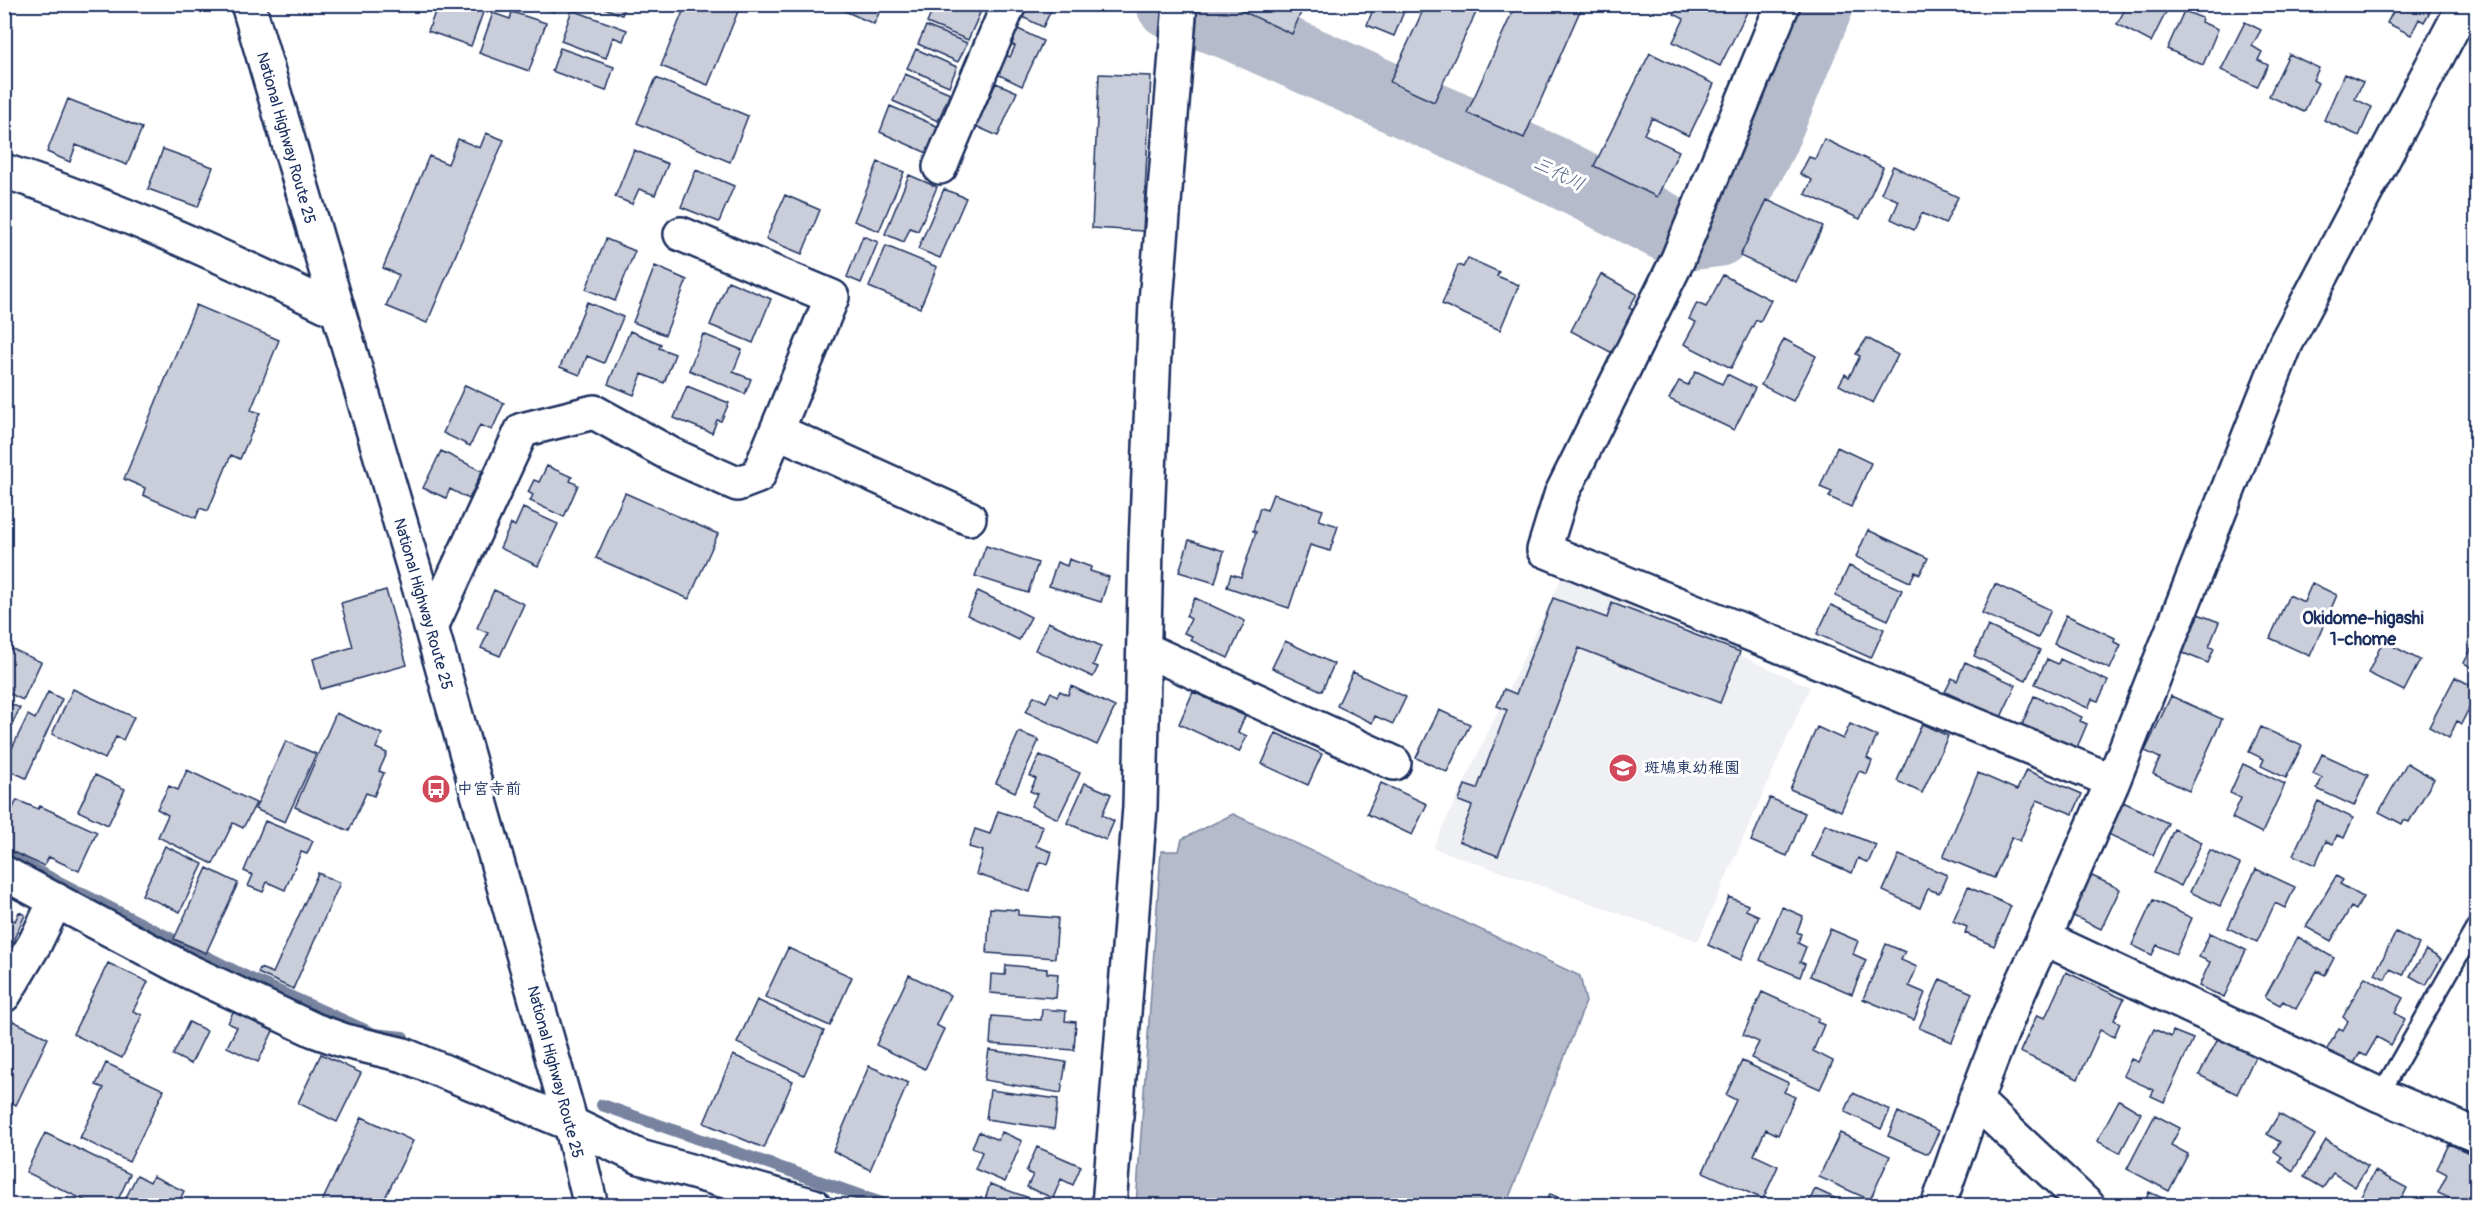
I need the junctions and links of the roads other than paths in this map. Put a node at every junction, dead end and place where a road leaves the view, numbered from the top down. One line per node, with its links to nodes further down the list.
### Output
1 (248, 4): 9 (main road, National Highway Route 25)
2 (1009, 4): 6 (main road)
3 (1783, 4): 15 (main road)
4 (2465, 4): 15 (main road)
5 (1180, 12): 13 (main road)
6 (940, 167)
7 (4, 171): 9 (main road)
8 (681, 234): 10 (main road)
9 (336, 310): 12 (main road, National Highway Route 25)
10 (777, 431): 11 (main road); 12 (main road)
11 (969, 518)
12 (431, 627): 23 (main road, National Highway Route 25)
13 (1144, 648): 14 (main road); 27 (main road)
14 (1394, 763)
15 (2113, 781): 19 (main road)
16 (4, 873): 17 (main road)
17 (56, 900): 20 (main road); 23 (main road)
18 (2476, 926): 21 (lane)
19 (2044, 938): 21 (main road); 22 (main road)
20 (4, 995)
21 (2380, 1095): 24 (main road)
22 (1975, 1100): 28 (main road); 29 (main road)
23 (571, 1124): 25 (main road, National Highway Route 25); 26 (main road)
24 (2476, 1135)
25 (591, 1206)
26 (814, 1206)
27 (1109, 1206)
28 (1938, 1206)
29 (2088, 1206)

